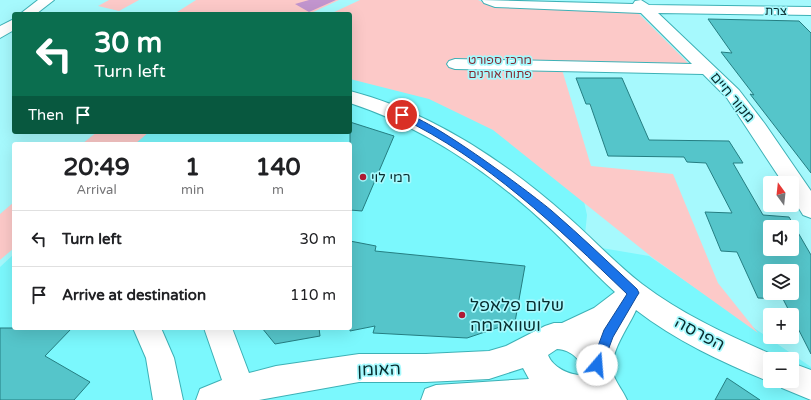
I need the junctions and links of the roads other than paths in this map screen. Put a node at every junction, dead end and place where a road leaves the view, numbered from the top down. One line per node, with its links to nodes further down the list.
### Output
1 (47, 0): 5 (street)
2 (492, 1): 3 (street, צרת)
3 (640, 4): 4 (street, צרת); 9 (street, מקור חיים)
4 (811, 11)
5 (30, 12)
6 (12, 24): 7 (street)
7 (0, 33)
8 (455, 64): 9 (street)
9 (708, 69): 11 (street, מקור חיים)
10 (352, 98): 12 (street, הפרסה)
11 (811, 209)
12 (633, 293): 15 (street); 16 (street, הפרסה); 17 (street)
13 (148, 330): 22 (street)
14 (219, 330): 20 (street)
15 (555, 338): 17 (street); 20 (street, האומן); 21 (street)
16 (763, 365)
17 (602, 381): 21 (street)
18 (799, 381): 19 (street)
19 (811, 386)
20 (240, 390): 23 (street, האומן)
21 (565, 398): 24 (street)
22 (168, 400)
23 (211, 400)
24 (436, 400)

